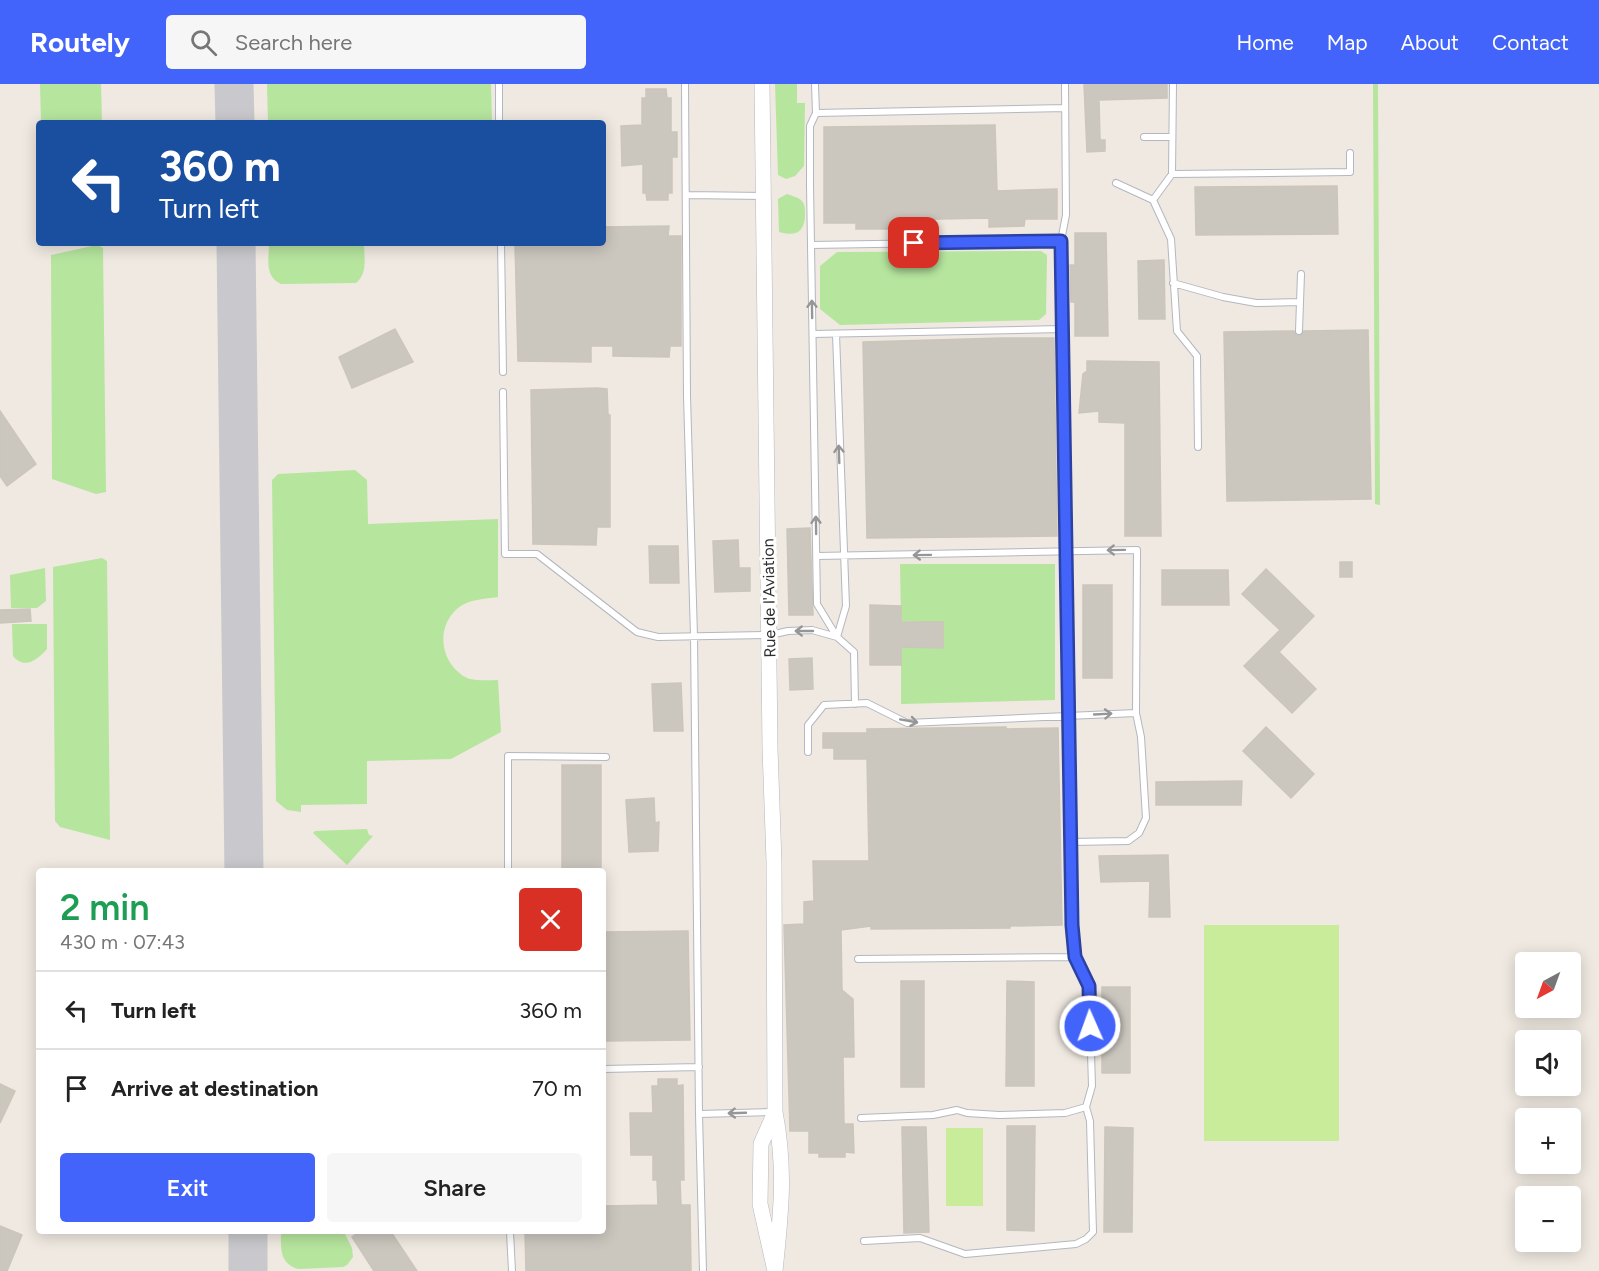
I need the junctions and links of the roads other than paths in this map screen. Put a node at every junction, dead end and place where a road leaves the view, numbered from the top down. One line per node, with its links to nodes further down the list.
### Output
1 (499, 84): 9 (lane)
2 (685, 84): 15 (lane)
3 (762, 84): 16 (street, Rue de l'Aviation)
4 (815, 84): 8 (lane)
5 (1065, 84): 7 (lane)
6 (1173, 84): 11 (lane)
7 (1065, 108): 8 (lane); 18 (lane)
8 (816, 113): 19 (lane)
9 (499, 120)
10 (1144, 136): 11 (lane)
11 (1172, 136): 13 (lane)
12 (1350, 153): 13 (lane)
13 (1172, 174): 17 (lane)
14 (1116, 183): 17 (lane)
15 (687, 195): 16 (lane); 35 (lane)
16 (765, 196): 34 (street, Rue de l'Aviation)
17 (1153, 200): 22 (lane)
18 (1061, 241): 19 (lane); 24 (lane)
19 (811, 245): 26 (lane, one-way to 19)
20 (501, 246): 28 (lane)
21 (1301, 274): 23 (lane)
22 (1173, 283): 23 (lane); 30 (lane)
23 (1299, 302): 25 (lane)
24 (1062, 328): 27 (lane); 31 (lane)
25 (1299, 331)
26 (813, 334): 27 (lane); 32 (lane, one-way to 26)
27 (836, 334): 33 (lane, one-way to 27)
28 (503, 372)
29 (503, 393): 35 (lane)
30 (1198, 447)
31 (1066, 551): 33 (lane, one-way to 33); 38 (lane, one-way to 31); 39 (lane)
32 (817, 556): 33 (lane); 36 (lane)
33 (842, 557): 36 (lane)
34 (770, 635): 35 (lane); 36 (lane, one-way to 34); 49 (street, Rue de l'Aviation)
35 (694, 636): 46 (lane)
36 (837, 637): 37 (lane)
37 (855, 704): 39 (lane, one-way to 39); 40 (lane)
38 (1136, 713): 39 (lane, one-way to 38); 42 (lane)
39 (1069, 715): 42 (lane)
40 (808, 752)
41 (606, 758): 43 (lane)
42 (1071, 842): 44 (lane)
43 (508, 868)
44 (1075, 957): 45 (lane); 48 (lane)
45 (858, 959)
46 (699, 1067): 47 (lane); 50 (lane)
47 (606, 1069)
48 (1086, 1107): 51 (lane); 53 (lane)
49 (775, 1112): 49 (street, Rue de l'Aviation); 50 (lane, one-way to 50)
50 (699, 1113): 55 (lane)
51 (861, 1118)
52 (510, 1234): 54 (lane)
53 (864, 1241)
54 (512, 1271)
55 (703, 1271)

